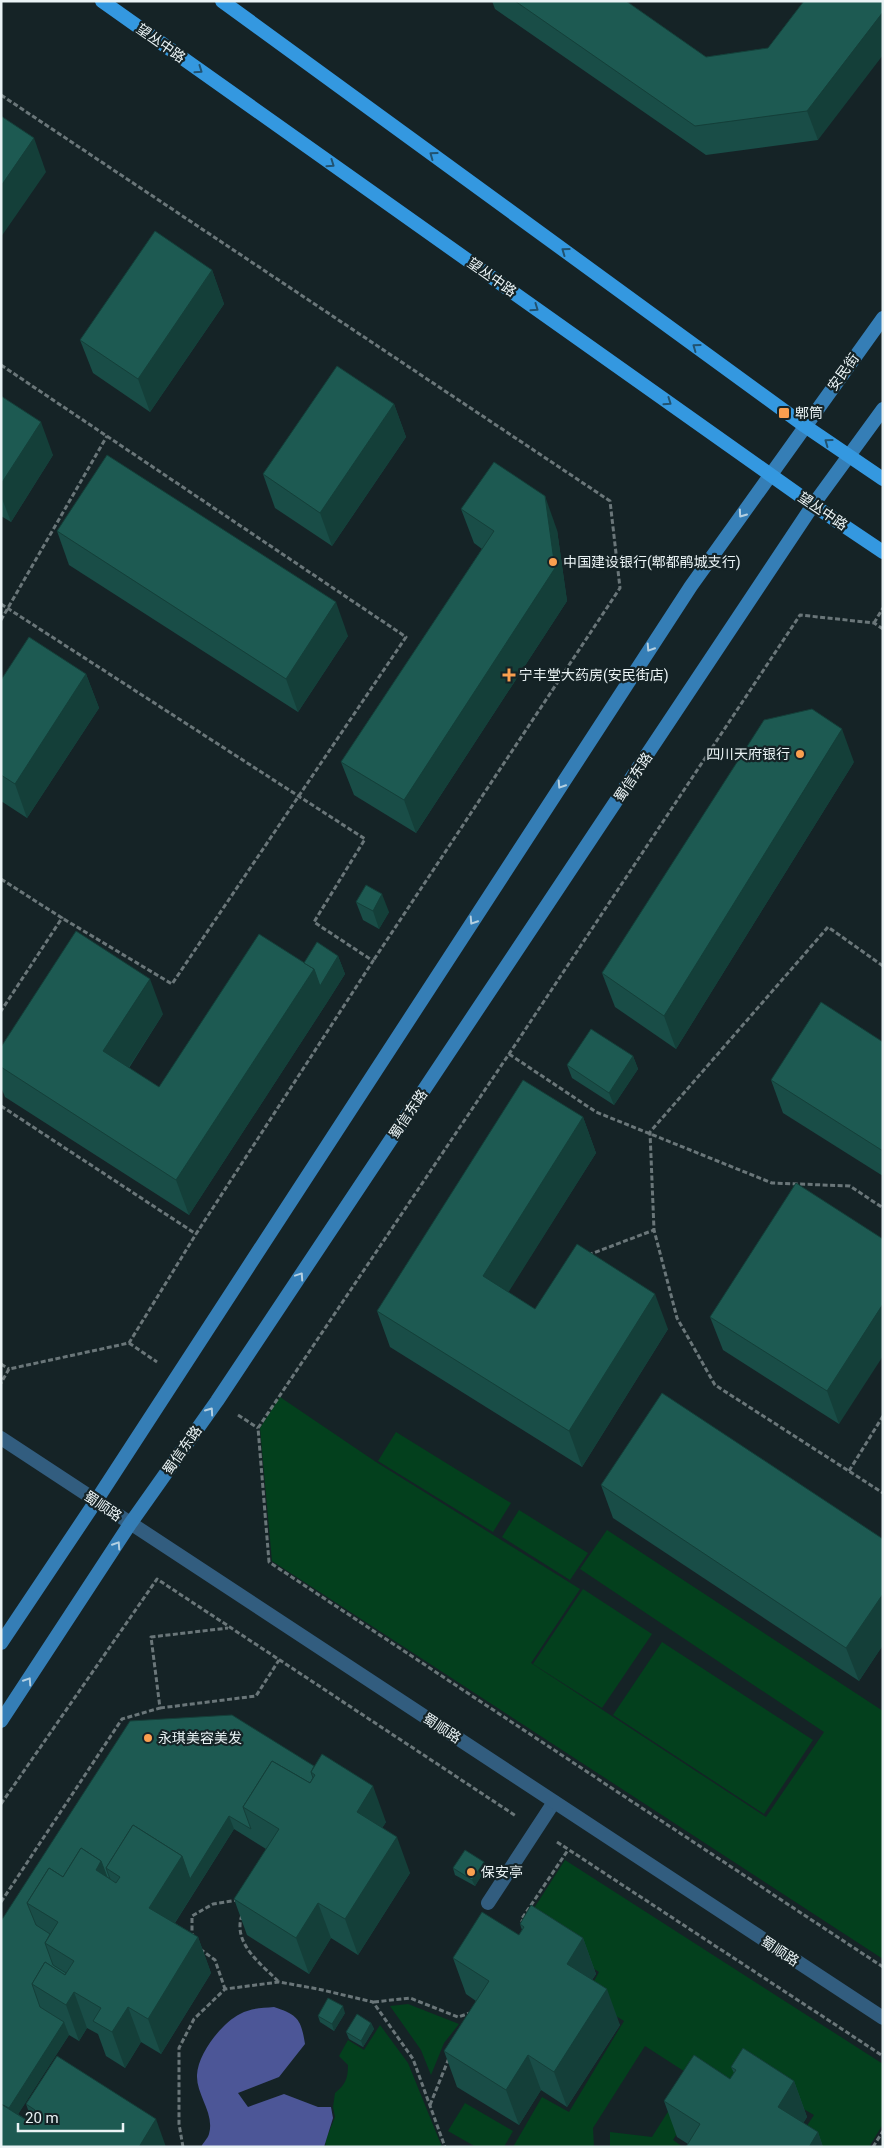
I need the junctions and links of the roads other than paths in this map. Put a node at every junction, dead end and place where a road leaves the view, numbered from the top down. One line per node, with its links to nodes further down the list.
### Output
1 (102, 1): 7 (main road, 望丛中路, one-way to 7)
2 (222, 1): 5 (main road, one-way to 2)
3 (883, 318): 5 (main road, 安民街)
4 (883, 409): 6 (main road)
5 (805, 426): 6 (main road, one-way to 5); 7 (main road, 安民街)
6 (848, 456): 8 (main road); 9 (main road)
7 (770, 474): 9 (main road, 望丛中路); 12 (main road, one-way to 12)
8 (883, 479)
9 (813, 505): 10 (main road, 望丛中路); 13 (main road, 蜀信东路, one-way to 9)
10 (883, 552)
11 (1, 1438): 12 (street, 蜀顺路)
12 (96, 1501): 13 (street, 蜀顺路); 14 (main road)
13 (130, 1524): 15 (main road, 蜀信东路, one-way to 13); 16 (street, 蜀顺路)
14 (1, 1643)
15 (1, 1721)
16 (554, 1802): 17 (street); 18 (street, 蜀顺路)
17 (488, 1903)
18 (883, 2018)

